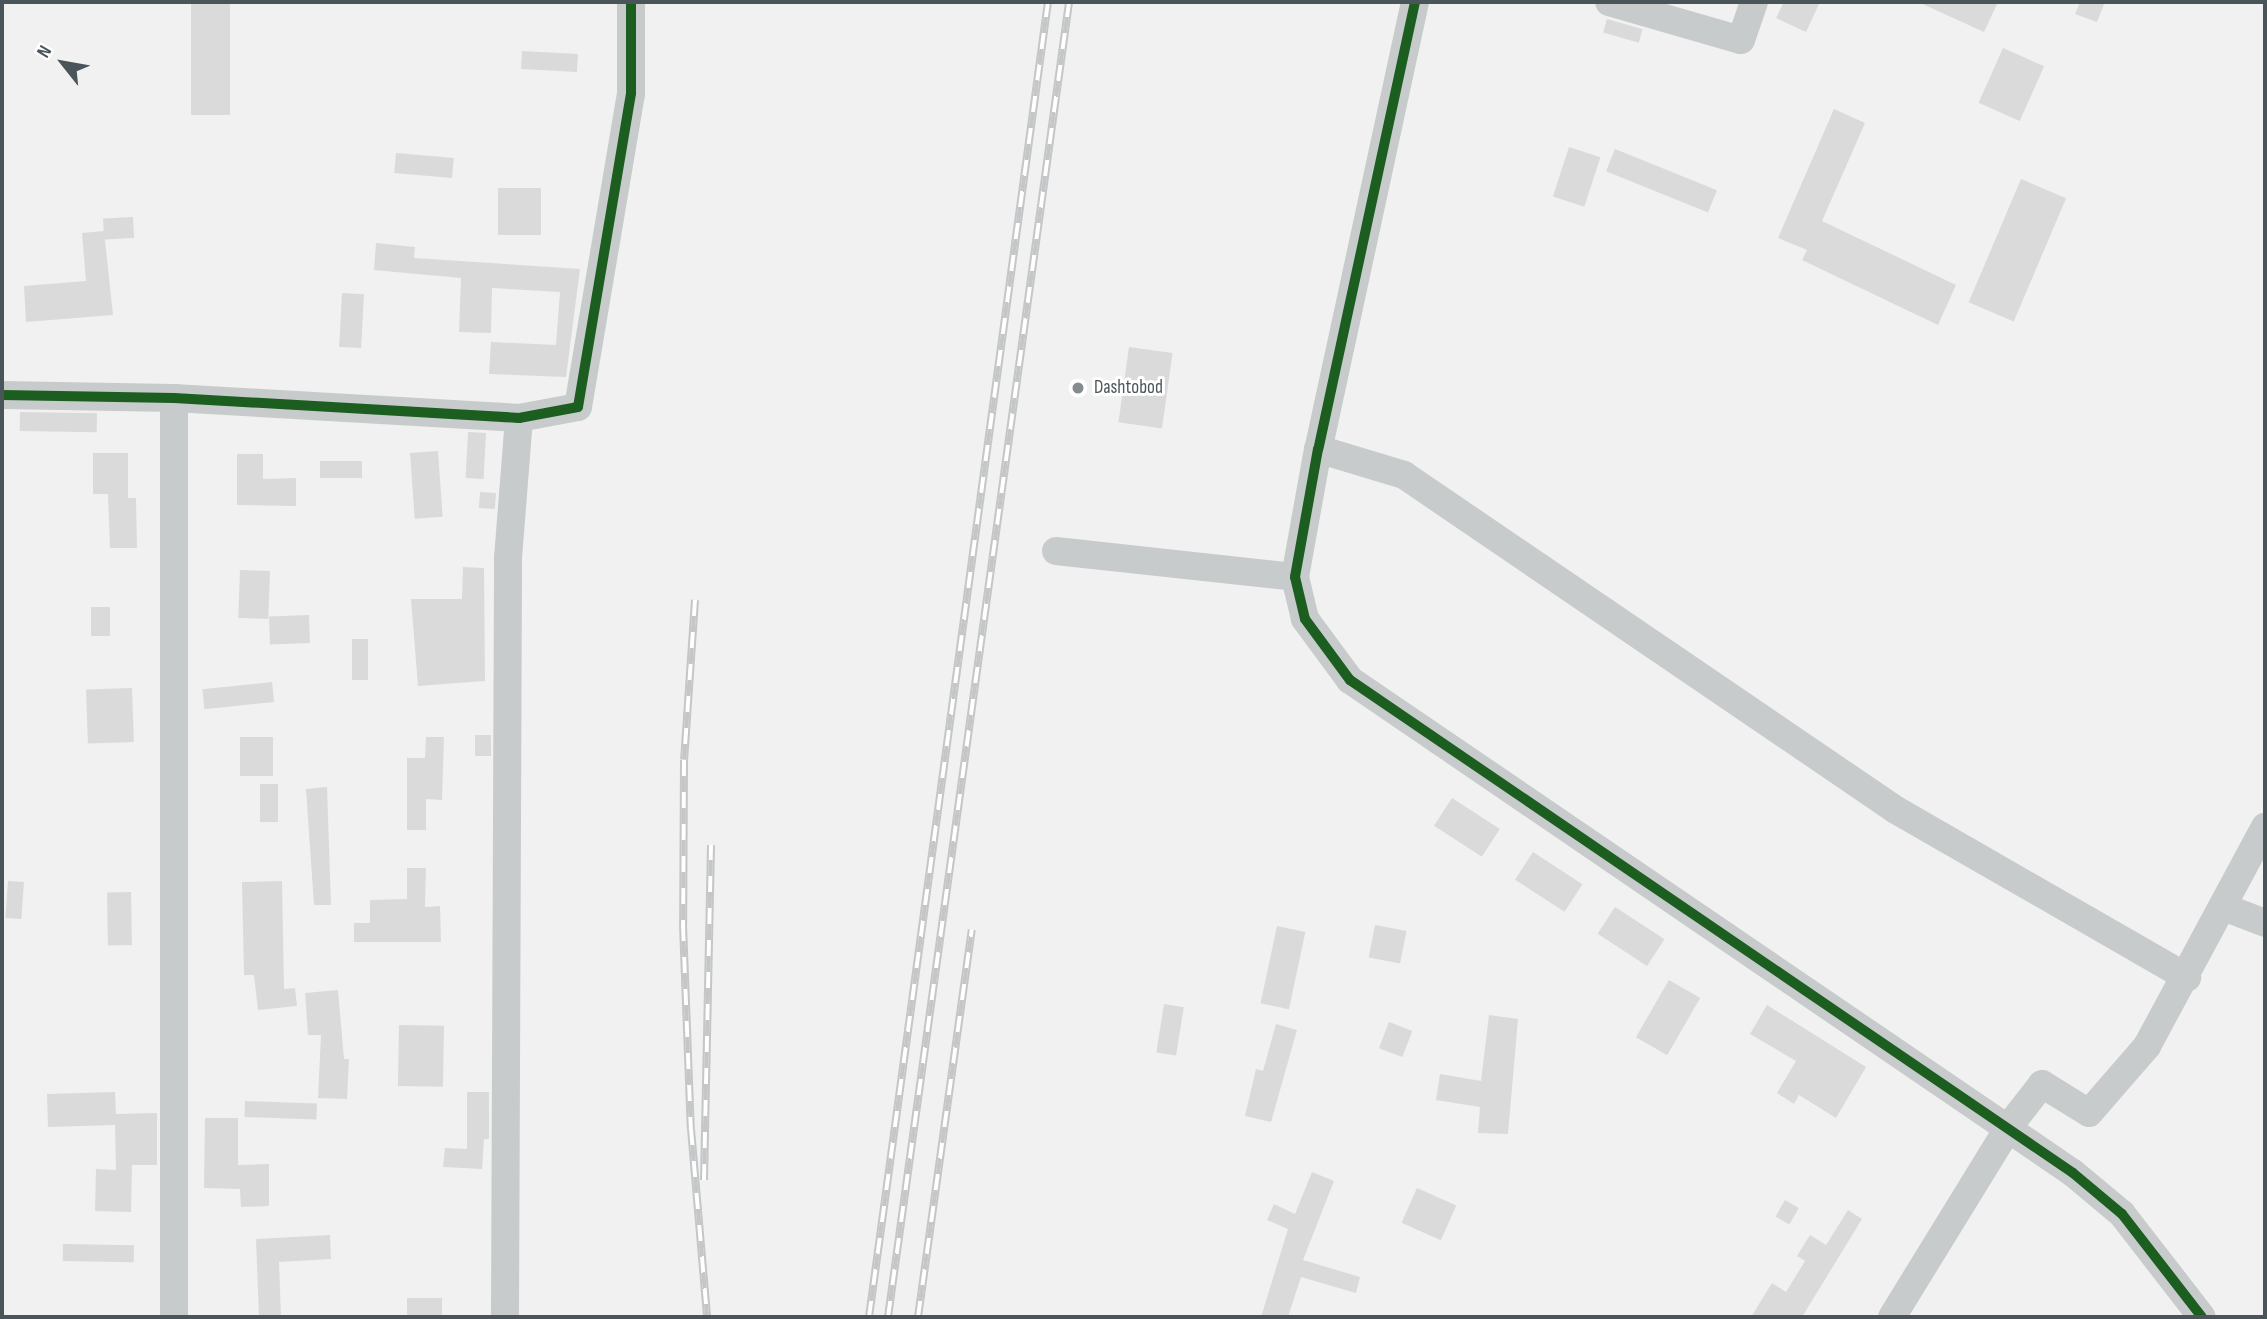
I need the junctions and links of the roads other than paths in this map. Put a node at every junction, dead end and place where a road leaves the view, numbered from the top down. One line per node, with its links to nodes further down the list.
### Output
1 (631, 2): 7 (street)
2 (1415, 2): 8 (street)
3 (1609, 2): 4 (street)
4 (1754, 2)
5 (2, 395): 6 (street)
6 (174, 398): 7 (street); 16 (street)
7 (519, 418): 17 (street)
8 (1318, 449): 10 (street); 14 (street)
9 (1056, 551): 10 (street)
10 (1295, 577): 15 (street)
11 (2265, 827): 12 (street)
12 (2226, 908): 13 (street); 14 (street)
13 (2265, 923)
14 (2186, 977): 15 (street)
15 (2010, 1125): 18 (street); 19 (street)
16 (174, 1317)
17 (505, 1317)
18 (1892, 1317)
19 (2202, 1317)

